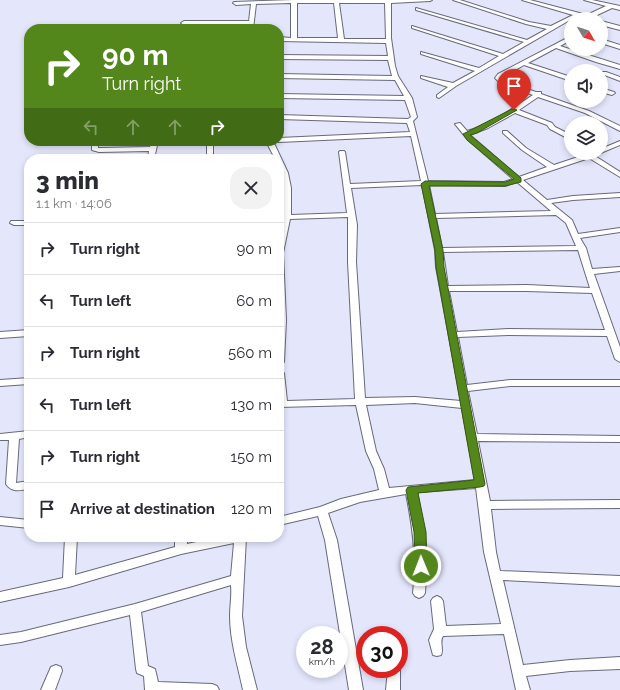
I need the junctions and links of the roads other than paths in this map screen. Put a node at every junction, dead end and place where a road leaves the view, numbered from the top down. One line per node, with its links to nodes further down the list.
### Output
1 (430, 0): 6 (street)
2 (455, 0): 25 (street)
3 (517, 0): 11 (street)
4 (524, 0): 11 (street)
5 (586, 0): 12 (street)
6 (389, 1): 9 (street); 29 (street)
7 (254, 2): 8 (street); 10 (street); 21 (street)
8 (294, 2): 9 (street); 27 (street)
9 (336, 2): 28 (street)
10 (236, 3)
11 (544, 6): 15 (street); 17 (street)
12 (610, 6): 13 (street); 16 (street)
13 (620, 8)
14 (418, 9): 30 (street)
15 (566, 12)
16 (598, 12)
17 (564, 13)
18 (564, 21): 25 (street)
19 (184, 23): 20 (street)
20 (206, 24)
21 (250, 24)
22 (608, 24): 24 (street)
23 (414, 27): 36 (street)
24 (620, 27)
25 (552, 28): 30 (street)
26 (284, 39): 27 (street)
27 (294, 39): 28 (street)
28 (341, 40): 29 (street)
29 (388, 40): 38 (street)
30 (528, 42): 36 (street)
31 (564, 42): 33 (street)
32 (608, 43): 34 (street)
33 (555, 46): 39 (street); 40 (street)
34 (620, 47)
35 (423, 53): 41 (street)
36 (504, 56): 41 (street)
37 (284, 57): 38 (street)
38 (390, 58): 46 (street)
39 (524, 63): 45 (street); 49 (street)
40 (620, 66)
41 (479, 70): 48 (street)
42 (608, 74): 47 (street)
43 (284, 76): 46 (street)
44 (423, 77): 48 (street)
45 (564, 77)
46 (395, 78): 54 (street)
47 (620, 79)
48 (454, 85): 53 (street)
49 (539, 93): 55 (street); 59 (street)
50 (608, 93): 51 (street)
51 (612, 94)
52 (284, 96): 54 (street)
53 (439, 96)
54 (409, 98): 57 (street)
55 (514, 110): 62 (street); 63 (street)
56 (284, 117): 57 (street)
57 (410, 121): 61 (street)
58 (458, 124): 62 (street)
59 (620, 129)
60 (505, 132): 75 (street)
61 (413, 134): 64 (street); 78 (street)
62 (466, 134): 77 (street)
63 (564, 134)
64 (284, 140)
65 (620, 143): 68 (street)
66 (94, 146): 69 (street)
67 (153, 146): 69 (street)
68 (608, 148)
69 (152, 149): 71 (street)
70 (342, 152): 79 (street)
71 (152, 154)
72 (576, 160): 75 (street)
73 (601, 160): 76 (street)
74 (284, 168): 85 (street)
75 (553, 168): 77 (street)
76 (620, 175)
77 (519, 180): 78 (street); 81 (street)
78 (425, 184): 79 (street); 84 (street)
79 (348, 186): 83 (street)
80 (620, 195): 81 (street)
81 (545, 202): 82 (street)
82 (557, 213): 84 (street); 90 (street)
83 (352, 215): 85 (street); 106 (street)
84 (432, 216): 92 (street)
85 (287, 217): 88 (street)
86 (14, 223): 87 (street)
87 (24, 223)
88 (284, 230)
89 (620, 230): 90 (street)
90 (577, 236): 91 (street)
91 (582, 248): 92 (street); 94 (street)
92 (439, 250): 95 (street)
93 (620, 269): 94 (street)
94 (590, 272): 96 (street)
95 (444, 289): 96 (street); 99 (street)
96 (595, 291): 98 (street)
97 (24, 333): 100 (street)
98 (611, 333): 99 (street); 101 (street)
99 (454, 335): 105 (street)
100 (0, 336)
101 (620, 359)
102 (24, 381): 103 (street)
103 (0, 383)
104 (620, 383): 105 (street)
105 (463, 389): 108 (street)
106 (360, 401): 107 (street); 108 (street); 117 (street)
107 (284, 404)
108 (466, 405): 112 (street)
109 (24, 435): 110 (street)
110 (14, 436): 111 (street); 115 (street)
111 (0, 437)
112 (472, 437): 113 (street); 114 (street)
113 (620, 439)
114 (480, 484): 116 (street); 119 (street)
115 (24, 486)
116 (411, 490): 117 (street); 133 (street)
117 (385, 492): 120 (street)
118 (620, 504): 119 (street)
119 (485, 505): 129 (street)
120 (322, 511): 121 (street); 149 (street)
121 (284, 520)
122 (0, 521): 123 (street)
123 (24, 523)
124 (71, 542): 132 (street)
125 (181, 542): 128 (street)
126 (217, 542): 128 (street)
127 (240, 542): 130 (street)
128 (181, 550): 132 (street)
129 (496, 575): 131 (street); 137 (street)
130 (237, 579): 136 (street); 148 (street)
131 (620, 581)
132 (69, 582): 134 (street)
133 (420, 593)
134 (0, 597)
135 (437, 601): 138 (street)
136 (135, 609): 139 (street); 145 (street)
137 (508, 629): 138 (street); 143 (street)
138 (440, 631): 140 (street)
139 (0, 640)
140 (437, 651)
141 (620, 663): 143 (street)
142 (56, 671): 146 (street)
143 (519, 671): 151 (street)
144 (394, 678): 150 (street)
145 (152, 689): 147 (street)
146 (48, 690)
147 (212, 690)
148 (250, 690)
149 (356, 690)
150 (393, 690)
151 (523, 690)

